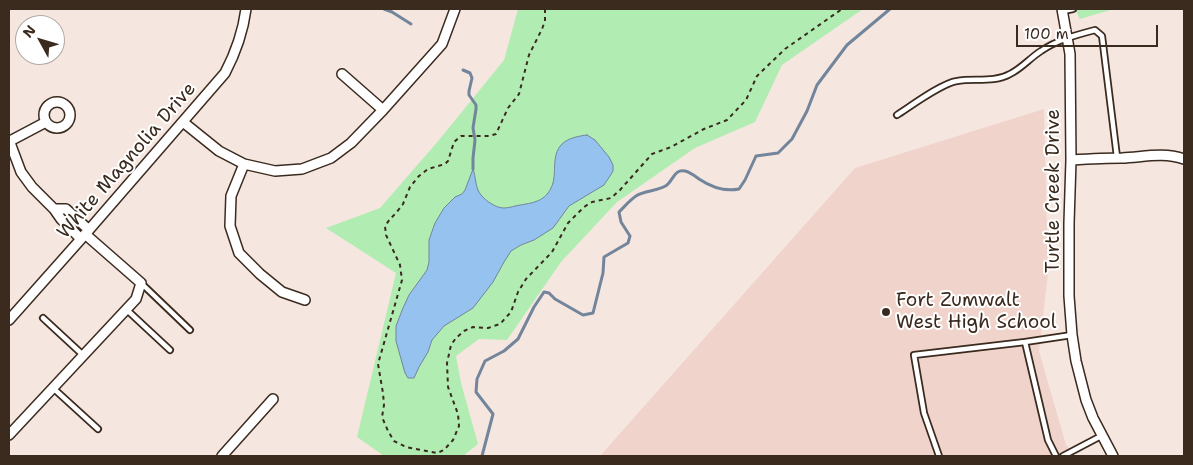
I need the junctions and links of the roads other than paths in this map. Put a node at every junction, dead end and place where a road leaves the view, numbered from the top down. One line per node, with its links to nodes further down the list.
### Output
1 (246, 9): 10 (street, White Magnolia Drive)
2 (455, 9): 7 (street)
3 (1073, 9): 4 (lane)
4 (1062, 10): 5 (street, Turtle Creek Drive)
5 (1068, 38): 8 (lane); 12 (lane); 14 (street, Turtle Creek Drive)
6 (342, 74): 7 (street)
7 (384, 110): 15 (street)
8 (897, 115)
9 (46, 122): 11 (street)
10 (183, 122): 15 (street); 16 (street, White Magnolia Drive)
11 (9, 140): 16 (street)
12 (1117, 157): 13 (street); 14 (street)
13 (1184, 159)
14 (1071, 160): 23 (street, Turtle Creek Drive)
15 (244, 164): 18 (street)
16 (85, 234): 17 (street); 21 (street, White Magnolia Drive)
17 (141, 283): 19 (street); 22 (lane)
18 (305, 300)
19 (127, 310): 25 (lane); 26 (street)
20 (42, 318): 26 (lane)
21 (9, 320)
22 (190, 330)
23 (1072, 335): 24 (lane); 31 (street, Turtle Creek Drive)
24 (1025, 342): 33 (lane); 34 (lane)
25 (170, 350)
26 (84, 356): 27 (street)
27 (53, 388): 29 (lane); 30 (street)
28 (273, 399): 32 (street)
29 (98, 429)
30 (9, 435)
31 (1101, 436): 35 (lane); 36 (street, Turtle Creek Drive)
32 (222, 456)
33 (939, 456)
34 (1056, 456)
35 (1063, 456)
36 (1113, 456)

